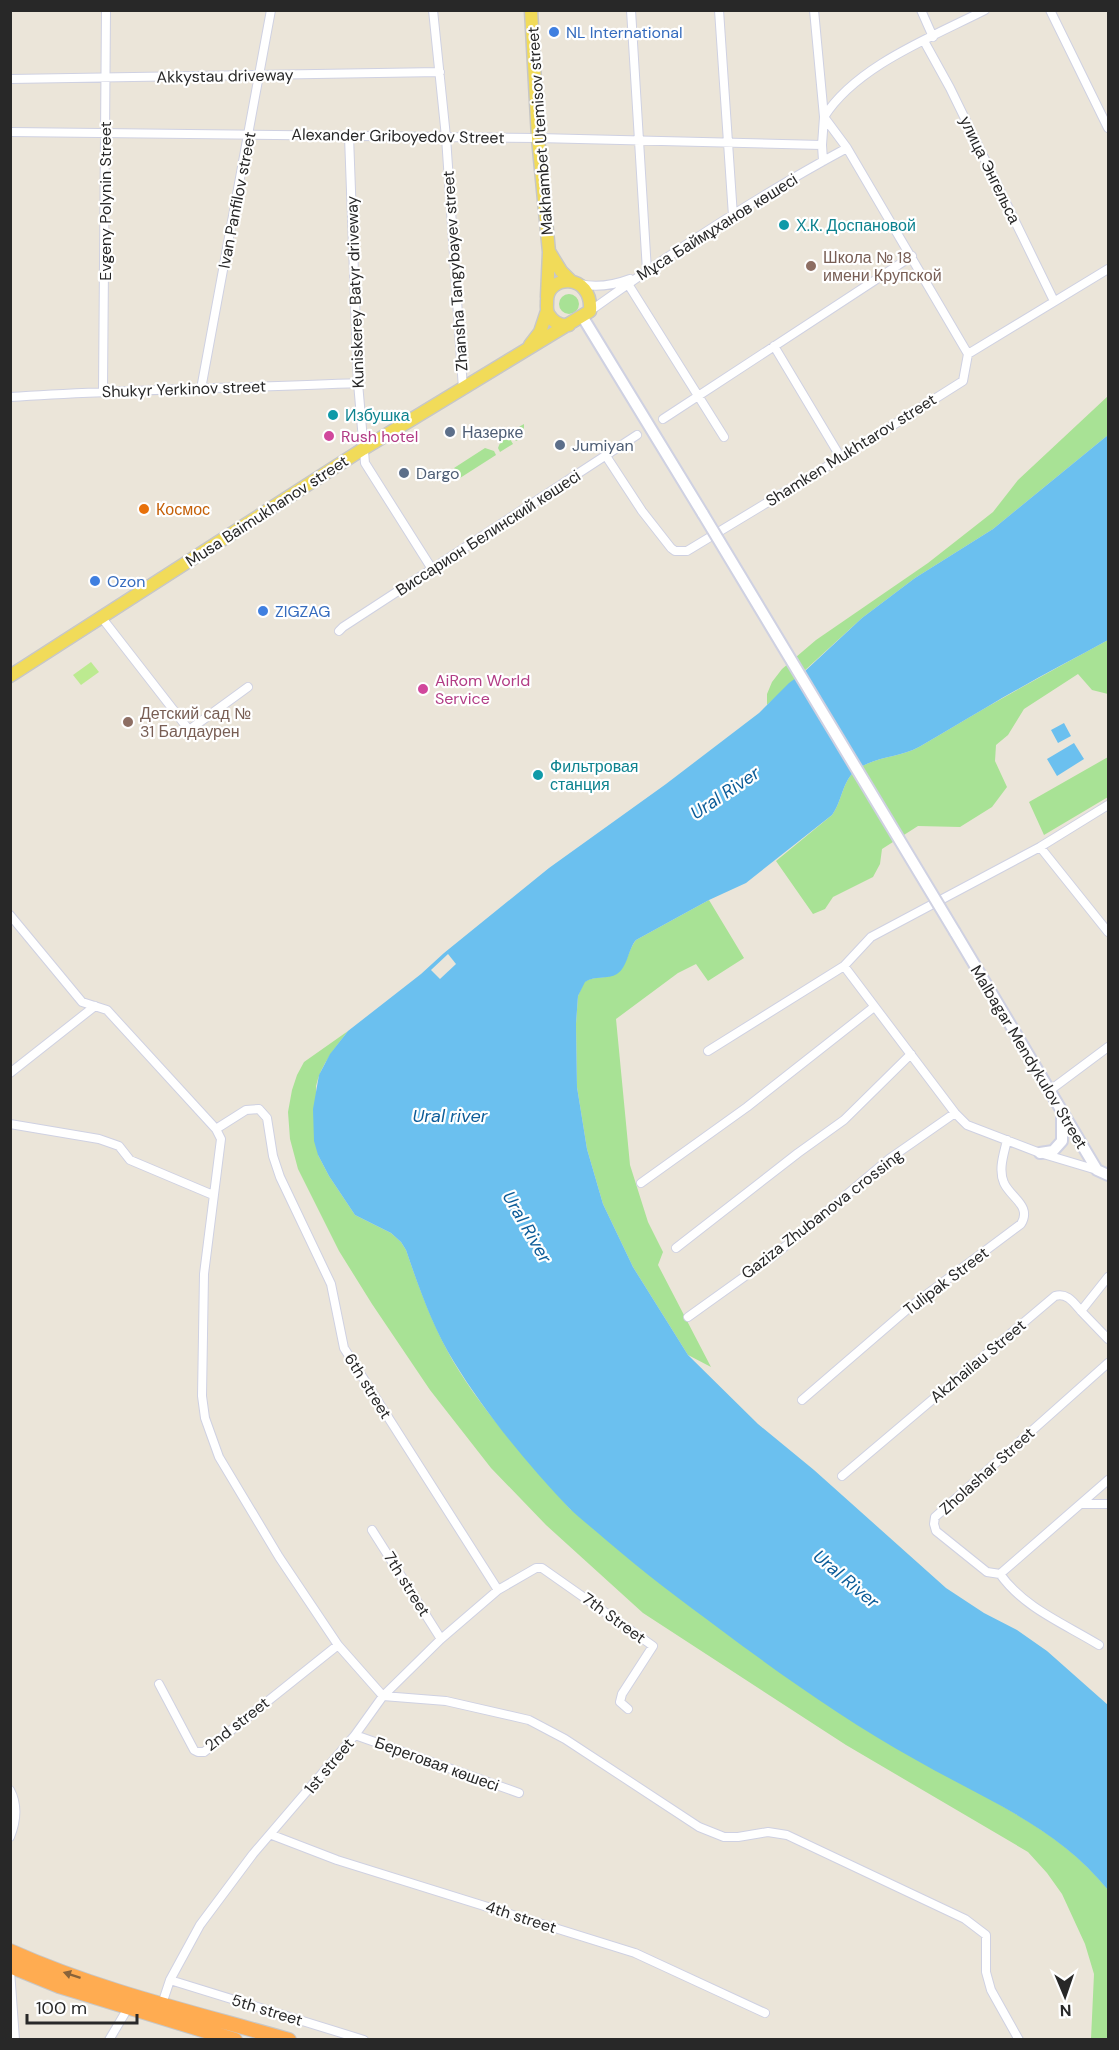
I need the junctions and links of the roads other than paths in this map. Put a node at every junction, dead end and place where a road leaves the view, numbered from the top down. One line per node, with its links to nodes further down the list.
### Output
1 (106, 10): 15 (street, Evgeny Polynin Street)
2 (272, 10): 14 (street, Ivan Panfilov street)
3 (433, 10): 13 (street, Zhansha Tangybayev street)
4 (531, 10): 24 (main road, Makhambet Utemisov street)
5 (630, 10): 25 (street)
6 (719, 10): 26 (street)
7 (814, 10): 17 (street)
8 (921, 10): 11 (street)
9 (984, 10): 11 (street)
10 (1050, 10): 18 (street)
11 (933, 37): 12 (street)
12 (924, 41): 17 (street); 38 (street, улица Энгельса)
13 (440, 72): 14 (street, Akkystau driveway); 23 (street, Zhansha Tangybayev street)
14 (259, 75): 15 (street, Akkystau driveway); 21 (street, Ivan Panfilov street)
15 (106, 78): 16 (street, Akkystau driveway); 20 (street, Evgeny Polynin Street)
16 (10, 80)
17 (824, 117): 27 (street); 28 (street)
18 (1108, 128)
19 (10, 132): 20 (street, Alexander Griboyedov Street)
20 (105, 133): 21 (street, Alexander Griboyedov Street); 48 (street, Evgeny Polynin Street)
21 (249, 135): 22 (street, Alexander Griboyedov Street); 46 (street, Ivan Panfilov street)
22 (349, 136): 23 (street, Alexander Griboyedov Street); 45 (street, Kuniskerey Batyr driveway)
23 (446, 137): 24 (street, Alexander Griboyedov Street); 47 (street, Zhansha Tangybayev street)
24 (538, 138): 25 (street, Alexander Griboyedov Street); 31 (main road, Makhambet Utemisov street)
25 (638, 141): 26 (street, Alexander Griboyedov Street); 34 (street)
26 (728, 143): 27 (street, Alexander Griboyedov Street); 30 (street)
27 (822, 145): 29 (street)
28 (847, 148): 29 (street, Мұса Баймұханов көшесі); 32 (street)
29 (823, 161): 30 (street, Мұса Баймұханов көшесі)
30 (733, 216): 34 (street, Мұса Баймұханов көшесі)
31 (549, 252): 35 (main road, Makhambet Utemisov street); 37 (main road, Makhambet Utemisov street)
32 (912, 256): 42 (street); 44 (street)
33 (1108, 269): 38 (street)
34 (643, 273): 35 (street); 36 (street, Мұса Баймұханов көшесі)
35 (575, 283): 37 (main road); 40 (main road, Makhambet Utemisov street)
36 (628, 284): 40 (street, Мұса Баймұханов көшесі); 49 (street)
37 (547, 297): 39 (main road, Makhambet Utemisov street)
38 (1054, 301): 44 (street)
39 (547, 311): 41 (main road); 43 (main road)
40 (586, 314): 41 (main road); 57 (main road, Makhambet Utemisov street)
41 (570, 325): 43 (main road)
42 (774, 346): 49 (street); 56 (street)
43 (526, 351): 47 (main road, Musa Baimukhanov street)
44 (968, 354): 56 (street, Shamken Mukhtarov street)
45 (358, 382): 46 (street, Shukyr Yerkinov street); 54 (street, Kuniskerey Batyr driveway)
46 (201, 389): 48 (street, Shukyr Yerkinov street)
47 (463, 389): 54 (main road, Musa Baimukhanov street)
48 (103, 391): 50 (street, Shukyr Yerkinov street)
49 (699, 396): 51 (street); 53 (street)
50 (10, 397)
51 (663, 419)
52 (638, 435): 55 (street, Виссарион Белинский көшесі)
53 (724, 436)
54 (363, 449): 58 (street, Kuniskerey Batyr driveway); 59 (main road, Musa Baimukhanov street)
55 (606, 456): 56 (street, Shamken Mukhtarov street); 58 (street, Виссарион Белинский көшесі)
56 (841, 458)
57 (704, 514): 74 (main road, Malbagar Mendykulov Street, bridge)
58 (432, 569): 60 (street, Виссарион Белинский көшесі)
59 (102, 618): 61 (main road, Musa Baimukhanov street); 62 (street)
60 (339, 631)
61 (10, 676)
62 (248, 687)
63 (1108, 805): 64 (street)
64 (1040, 847): 66 (street); 67 (street)
65 (10, 915): 68 (street)
66 (1108, 932)
67 (844, 966): 69 (street); 71 (street)
68 (95, 1006): 73 (street); 78 (street)
69 (874, 1008): 72 (street); 83 (street)
70 (1108, 1047): 74 (street)
71 (708, 1051)
72 (911, 1054): 76 (street); 85 (street)
73 (10, 1073)
74 (1050, 1091): 75 (main road, Malbagar Mendykulov Street)
75 (1062, 1112): 80 (main road); 81 (main road, Malbagar Mendykulov Street)
76 (955, 1113): 79 (street); 88 (street, Gaziza Zhubanova crossing)
77 (10, 1124): 84 (street)
78 (216, 1130): 84 (street); 99 (street, 6th street)
79 (1007, 1140): 80 (street); 91 (street, Tulipak Street)
80 (1040, 1153): 81 (street)
81 (1097, 1170): 82 (main road)
82 (1108, 1175)
83 (641, 1183)
84 (213, 1195): 101 (street)
85 (676, 1248)
86 (1108, 1277): 87 (street)
87 (1082, 1311): 89 (street); 92 (street, Akzhailau Street)
88 (688, 1317)
89 (1108, 1339)
90 (1108, 1363): 98 (street, Zholashar Street)
91 (802, 1400)
92 (842, 1476)
93 (1108, 1480): 94 (street)
94 (1083, 1504): 95 (street); 98 (street)
95 (1108, 1504)
96 (372, 1530): 100 (street, 7th street)
97 (542, 1568): 99 (street, 1st street); 105 (street, 7th Street)
98 (1000, 1574): 102 (street)
99 (498, 1590): 100 (street, 1st street)
100 (441, 1639): 104 (street, 1st street)
101 (338, 1645): 103 (street, 2nd street); 104 (street)
102 (1099, 1646)
103 (159, 1684)
104 (383, 1696): 106 (street, 1st street); 125 (street)
105 (628, 1709)
106 (355, 1735): 108 (street, Береговая көшесі); 109 (street, 1st street)
107 (10, 1790): 110 (street)
108 (519, 1793)
109 (272, 1834): 114 (street, 1st street); 117 (street, 4th street)
110 (10, 1837)
111 (10, 1951): 116 (highway, one-way to 111)
112 (10, 1966): 115 (highway)
113 (10, 1970): 120 (street)
114 (170, 1980): 116 (street, 1st street); 124 (street, 5th street)
115 (128, 2008): 116 (highway); 121 (street)
116 (160, 2011): 118 (highway); 119 (highway)
117 (765, 2013)
118 (221, 2021): 119 (street); 123 (highway)
119 (210, 2036): 122 (highway)
120 (15, 2040)
121 (109, 2040)
122 (235, 2040)
123 (289, 2040)
124 (364, 2040)
125 (1019, 2040)

